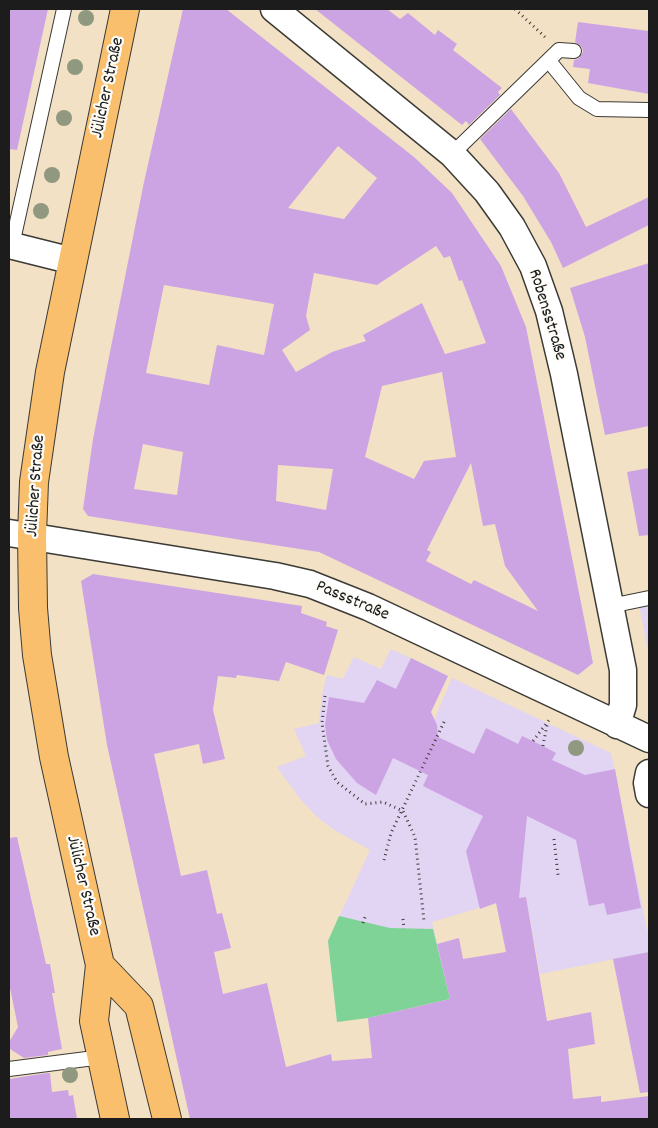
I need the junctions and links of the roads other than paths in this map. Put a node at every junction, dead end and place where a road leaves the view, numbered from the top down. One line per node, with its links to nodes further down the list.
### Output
1 (64, 9): 8 (lane)
2 (125, 9): 9 (main road, Jülicher Straße)
3 (274, 9): 7 (street, Robensstraße)
4 (574, 52): 5 (lane)
5 (549, 61): 6 (lane); 7 (lane)
6 (649, 110)
7 (452, 154): 12 (street, Robensstraße)
8 (10, 245): 9 (street)
9 (72, 261): 10 (main road, Jülicher Straße)
10 (21, 534): 13 (street, Passstraße); 17 (main road, Jülicher Straße)
11 (649, 598): 12 (lane)
12 (610, 606): 13 (street, Robensstraße)
13 (617, 724): 14 (street, Passstraße)
14 (649, 739)
15 (649, 772): 16 (street)
16 (649, 794)
17 (100, 965): 18 (main road, Jülicher Straße); 21 (main road)
18 (102, 1057): 19 (lane); 20 (main road, Jülicher Straße)
19 (9, 1069)
20 (115, 1119)
21 (167, 1119)

